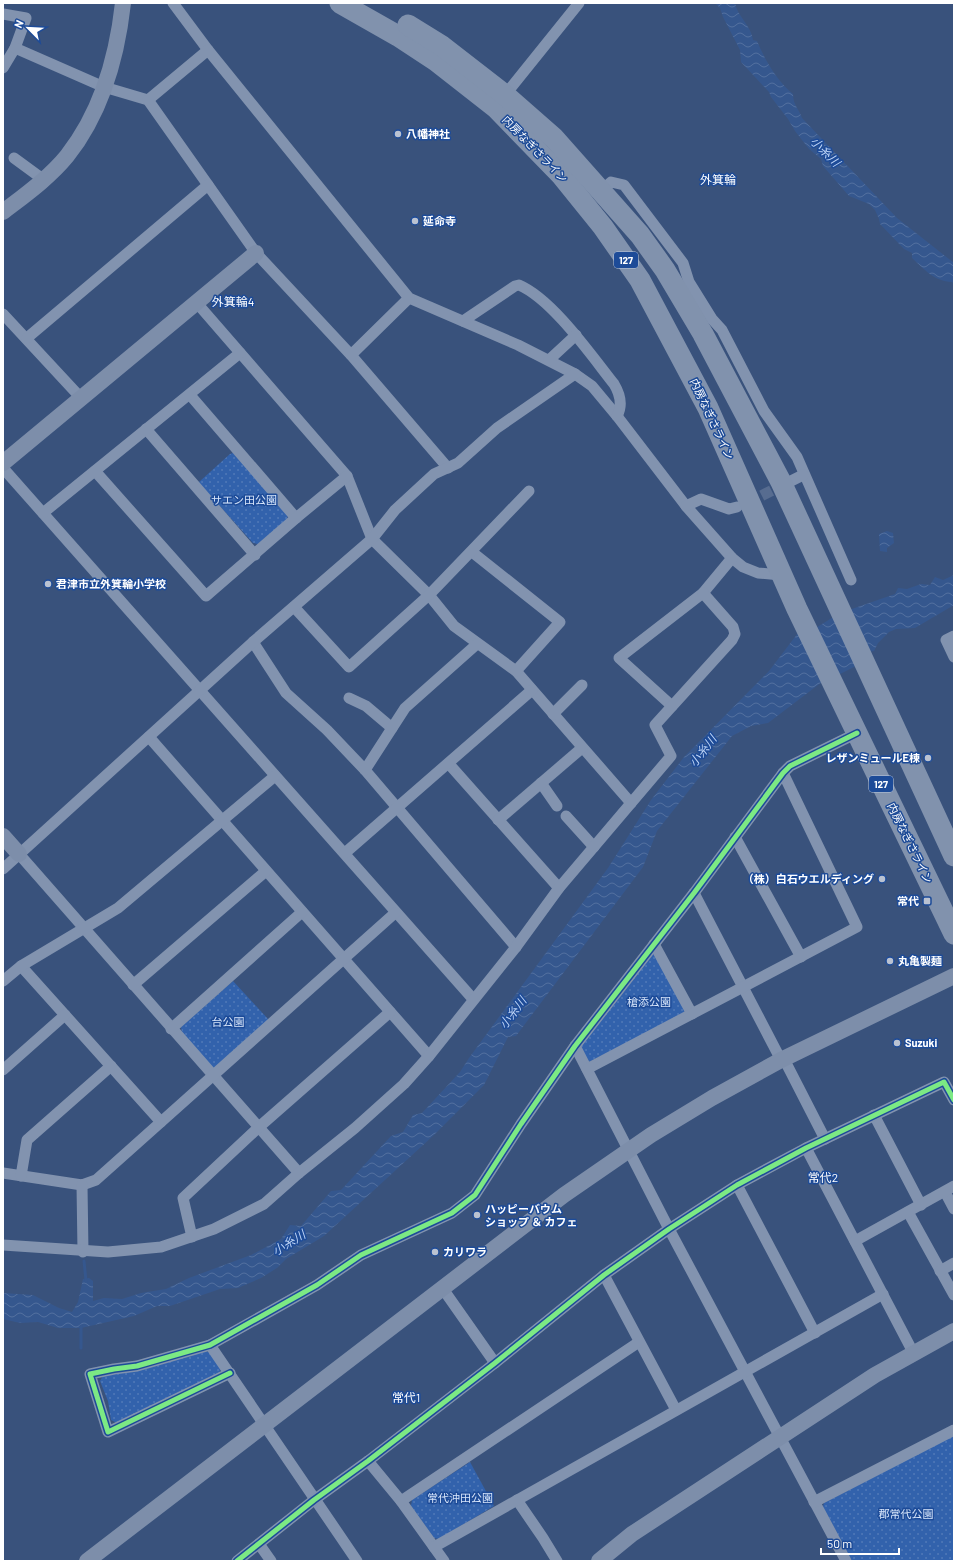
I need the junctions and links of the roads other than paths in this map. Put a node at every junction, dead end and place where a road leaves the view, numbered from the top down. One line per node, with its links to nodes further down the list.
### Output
1 (123, 3): 10 (street)
2 (173, 3): 8 (street)
3 (340, 3): 49 (highway, 内房なぎさライン / 127)
4 (371, 3): 11 (highway, 内房なぎさライン / 127)
5 (579, 3): 11 (street)
6 (3, 14): 7 (street)
7 (15, 48): 9 (street); 10 (street)
8 (208, 50): 12 (street); 18 (street)
9 (3, 68)
10 (104, 86): 12 (street); 14 (street)
11 (504, 95): 28 (highway, 内房なぎさライン / 127)
12 (148, 100): 15 (street)
13 (14, 158): 14 (street)
14 (44, 180): 16 (street)
15 (208, 185): 17 (street); 23 (street)
16 (3, 212)
17 (256, 253): 19 (street); 25 (street)
18 (409, 298): 21 (street); 25 (street)
19 (196, 302): 24 (street); 30 (street)
20 (3, 314): 23 (street)
21 (463, 321): 22 (street); 26 (street)
22 (576, 335): 26 (street); 31 (street)
23 (27, 338): 30 (street)
24 (240, 353): 29 (street); 38 (street)
25 (351, 355): 35 (street)
26 (549, 360): 27 (street)
27 (575, 374): 31 (street); 35 (street)
28 (744, 392): 37 (street); 85 (highway, 内房なぎさライン / 127)
29 (190, 395): 32 (street); 44 (street)
30 (81, 398): 33 (street)
31 (617, 416): 41 (street)
32 (146, 429): 36 (street); 47 (street)
33 (3, 463)
34 (3, 468): 43 (street)
35 (448, 468): 45 (street)
36 (95, 471): 43 (street); 47 (street)
37 (804, 475): 39 (street); 50 (street)
38 (347, 476): 44 (street); 45 (street)
39 (791, 481)
40 (529, 491): 46 (street)
41 (686, 506): 42 (street); 48 (street)
42 (737, 507)
43 (43, 513): 61 (street)
44 (296, 518): 47 (street)
45 (372, 539): 52 (street); 53 (street)
46 (472, 552): 52 (street); 58 (street)
47 (255, 555)
48 (732, 558): 49 (street); 51 (street)
49 (781, 575): 66 (highway, 内房なぎさライン / 127)
50 (851, 580)
51 (703, 593): 63 (street); 63 (street)
52 (429, 595): 53 (street); 56 (street)
53 (294, 607): 55 (street)
54 (954, 636): 57 (street)
55 (253, 642): 61 (street); 70 (street)
56 (477, 644): 58 (street); 65 (street)
57 (954, 657)
58 (516, 671): 60 (street)
59 (582, 685): 64 (street)
60 (532, 690): 64 (street); 69 (street)
61 (200, 691): 67 (street); 72 (street)
62 (349, 698): 65 (street)
63 (672, 706): 74 (street)
64 (553, 714): 68 (street)
65 (392, 728): 70 (street)
66 (857, 733): 71 (street); 93 (highway, 内房なぎさライン / 127)
67 (149, 737): 79 (street); 84 (street)
68 (582, 748): 73 (street); 74 (street)
69 (449, 764): 76 (street); 78 (street)
70 (365, 770): 76 (street)
71 (783, 773): 81 (street); 96 (street)
72 (275, 776): 79 (street); 83 (street)
73 (541, 783): 75 (street); 78 (street)
74 (631, 803): 82 (street)
75 (557, 806)
76 (397, 809): 83 (street); 95 (street)
77 (566, 816): 82 (street)
78 (498, 820): 88 (street)
79 (222, 821): 87 (street); 92 (street)
80 (3, 836): 84 (street)
81 (735, 837): 89 (street); 96 (street)
82 (594, 847): 88 (street)
83 (345, 853): 91 (street)
84 (19, 854): 86 (street); 92 (street)
85 (954, 856)
86 (3, 869)
87 (266, 872): 90 (street); 101 (street)
88 (559, 888): 95 (street)
89 (694, 893): 94 (street); 102 (street)
90 (302, 912): 97 (street); 107 (street)
91 (395, 913): 97 (street); 103 (street)
92 (84, 929): 98 (street); 101 (street)
93 (954, 934)
94 (654, 944): 105 (street); 108 (street)
95 (516, 947): 103 (street)
96 (801, 957): 102 (street)
97 (343, 959): 104 (street); 114 (street)
98 (21, 966): 100 (street); 106 (street)
99 (954, 976): 110 (street)
100 (3, 981)
101 (133, 986): 107 (street)
102 (744, 987): 105 (street); 110 (street)
103 (473, 999): 109 (street)
104 (390, 1012): 109 (street); 118 (street)
105 (692, 1014): 112 (street)
106 (65, 1015): 111 (street); 113 (street)
107 (171, 1029): 114 (street)
108 (575, 1046): 112 (street); 145 (street)
109 (429, 1056): 123 (street)
110 (782, 1059): 119 (street); 121 (street)
111 (111, 1066): 117 (street); 124 (street)
112 (586, 1069): 121 (street)
113 (3, 1070)
114 (212, 1075): 117 (street); 118 (street)
115 (954, 1100): 116 (street)
116 (874, 1115): 119 (street); 128 (street)
117 (161, 1122): 125 (street)
118 (259, 1128): 123 (street); 132 (street)
119 (825, 1139): 120 (street)
120 (806, 1148): 126 (street); 133 (street)
121 (628, 1151): 131 (street); 139 (street)
122 (3, 1173): 124 (street)
123 (299, 1173): 132 (street)
124 (21, 1176): 125 (street)
125 (82, 1185): 135 (street)
126 (737, 1185): 131 (street); 143 (street)
127 (949, 1189): 128 (street); 129 (street)
128 (921, 1205): 130 (street)
129 (954, 1209)
130 (908, 1212): 133 (street); 137 (street)
131 (669, 1229): 138 (street); 148 (street)
132 (192, 1237): 135 (street)
133 (855, 1242): 140 (street)
134 (3, 1245): 135 (street)
135 (83, 1252)
136 (954, 1263): 137 (street)
137 (940, 1271): 141 (street)
138 (604, 1274): 144 (street); 147 (street)
139 (443, 1289): 147 (street); 151 (street)
140 (883, 1294): 143 (street); 146 (street)
141 (954, 1295)
142 (954, 1332): 146 (street)
143 (814, 1333): 148 (street)
144 (640, 1342): 150 (street); 157 (street)
145 (210, 1345): 149 (street); 149 (street)
146 (914, 1354): 153 (street)
147 (495, 1363): 154 (street)
148 (744, 1372): 150 (street); 153 (street)
149 (230, 1373): 151 (street)
150 (676, 1410): 156 (street)
151 (265, 1426): 155 (street); 161 (street)
152 (954, 1430): 158 (street)
153 (779, 1438): 158 (street); 167 (street)
154 (368, 1461): 155 (street); 157 (street)
155 (314, 1500): 159 (street); 164 (street)
156 (517, 1500): 160 (street); 166 (street)
157 (401, 1501): 160 (street)
158 (814, 1502): 168 (street)
159 (259, 1544): 162 (street); 163 (street)
160 (434, 1547): 165 (street)
161 (87, 1561)
162 (236, 1561)
163 (271, 1561)
164 (357, 1561)
165 (444, 1561)
166 (557, 1561)
167 (599, 1561)
168 (846, 1561)

